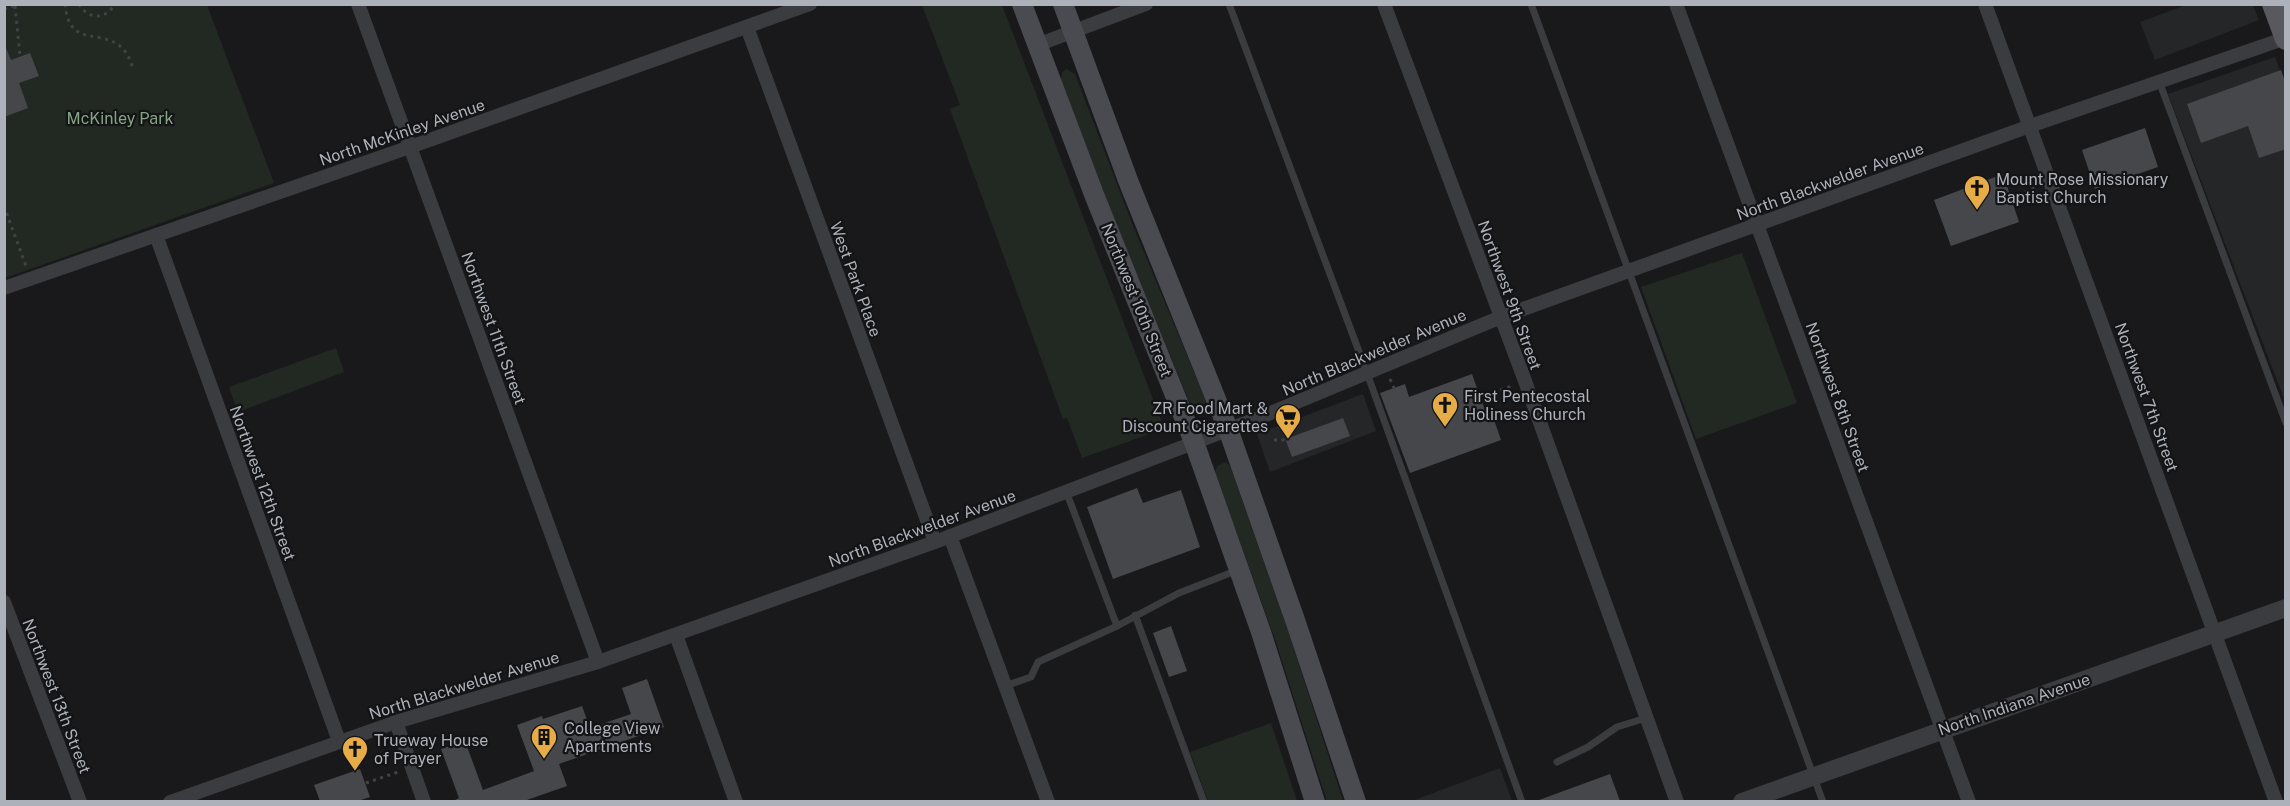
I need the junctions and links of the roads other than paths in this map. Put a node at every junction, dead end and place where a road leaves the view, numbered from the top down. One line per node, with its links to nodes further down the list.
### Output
1 (358, 4): 19 (street, Northwest 11th Street)
2 (810, 4): 12 (street, North McKinley Avenue)
3 (1022, 4): 16 (main road, Northwest 10th Street)
4 (1063, 4): 14 (main road)
5 (1146, 4): 14 (street)
6 (1229, 4): 25 (lane)
7 (1384, 4): 24 (street, Northwest 9th Street)
8 (1531, 4): 22 (lane)
9 (1676, 4): 20 (street, Northwest 8th Street)
10 (1985, 4): 18 (street, Northwest 7th Street)
11 (2273, 4): 15 (main road)
12 (778, 10): 13 (street, North McKinley Avenue)
13 (747, 27): 19 (street, North McKinley Avenue); 31 (street, West Park Place)
14 (1073, 32): 16 (street); 27 (main road)
15 (2285, 38): 17 (street, North Blackwelder Avenue)
16 (1037, 45): 28 (main road, Northwest 10th Street)
17 (2159, 81): 18 (street, North Blackwelder Avenue); 26 (lane)
18 (2030, 126): 20 (street, North Blackwelder Avenue); 37 (street, Northwest 7th Street)
19 (410, 147): 21 (street, North McKinley Avenue); 39 (street, Northwest 11th Street)
20 (1756, 225): 22 (street, North Blackwelder Avenue); 43 (street, Northwest 8th Street)
21 (156, 236): 23 (street, North McKinley Avenue); 44 (street, Northwest 12th Street)
22 (1628, 270): 24 (street, North Blackwelder Avenue); 46 (lane)
23 (4, 288)
24 (1501, 317): 25 (street, North Blackwelder Avenue); 41 (street, Northwest 9th Street)
25 (1367, 373): 27 (street, North Blackwelder Avenue); 55 (lane)
26 (2286, 423)
27 (1228, 429): 28 (street, North Blackwelder Avenue); 54 (main road)
28 (1194, 442): 29 (street, North Blackwelder Avenue); 32 (main road, Northwest 10th Street)
29 (1066, 491): 30 (street, North Blackwelder Avenue); 36 (lane)
30 (950, 536): 31 (street, North Blackwelder Avenue); 40 (street)
31 (935, 542): 38 (street, North Blackwelder Avenue)
32 (1239, 570): 35 (lane); 53 (main road, Northwest 10th Street)
33 (4, 602): 47 (street, Northwest 13th Street)
34 (2286, 608): 37 (street, North Indiana Avenue)
35 (1135, 615): 36 (lane); 52 (lane)
36 (1117, 626): 40 (lane)
37 (2216, 633): 43 (street, North Indiana Avenue); 60 (street, Northwest 7th Street)
38 (676, 635): 39 (street, North Blackwelder Avenue); 50 (street)
39 (598, 662): 42 (street, North Blackwelder Avenue)
40 (1005, 686): 51 (street)
41 (1646, 718): 45 (lane); 56 (street, Northwest 9th Street)
42 (396, 722): 44 (street, North Blackwelder Avenue); 49 (street)
43 (1943, 729): 46 (street, North Indiana Avenue); 59 (street, Northwest 8th Street)
44 (339, 741): 48 (street, North Blackwelder Avenue)
45 (1557, 762)
46 (1814, 776): 57 (street, North Indiana Avenue); 58 (lane)
47 (80, 801)
48 (170, 801)
49 (424, 801)
50 (736, 801)
51 (1048, 801)
52 (1204, 801)
53 (1315, 801)
54 (1356, 801)
55 (1522, 801)
56 (1677, 801)
57 (1742, 801)
58 (1823, 801)
59 (1969, 801)
60 (2276, 801)

